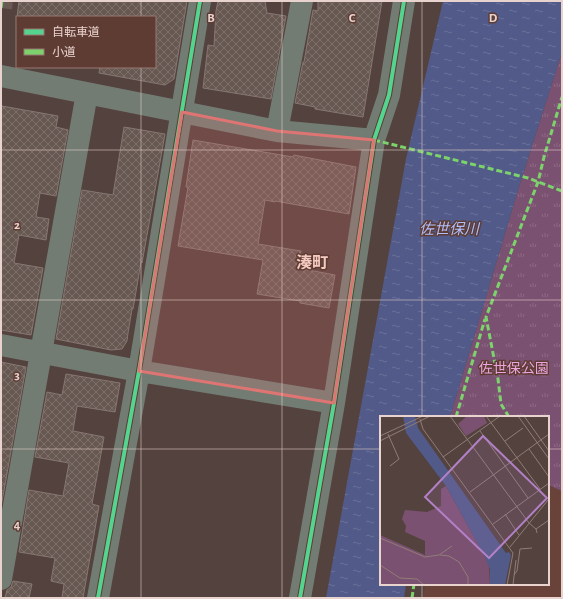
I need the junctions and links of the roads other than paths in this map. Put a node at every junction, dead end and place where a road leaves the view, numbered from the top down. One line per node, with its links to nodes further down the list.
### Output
1 (200, 1): 6 (street)
2 (302, 1): 7 (street)
3 (404, 1): 8 (street)
4 (1, 76): 5 (street)
5 (87, 93): 6 (street); 10 (street)
6 (182, 112): 7 (street); 11 (street)
7 (277, 130): 8 (street)
8 (374, 140): 12 (street)
9 (1, 345): 10 (street)
10 (41, 352): 11 (street); 13 (street)
11 (139, 371): 12 (street); 14 (street)
12 (334, 402): 15 (street)
13 (1, 579)
14 (98, 598)
15 (300, 598)

